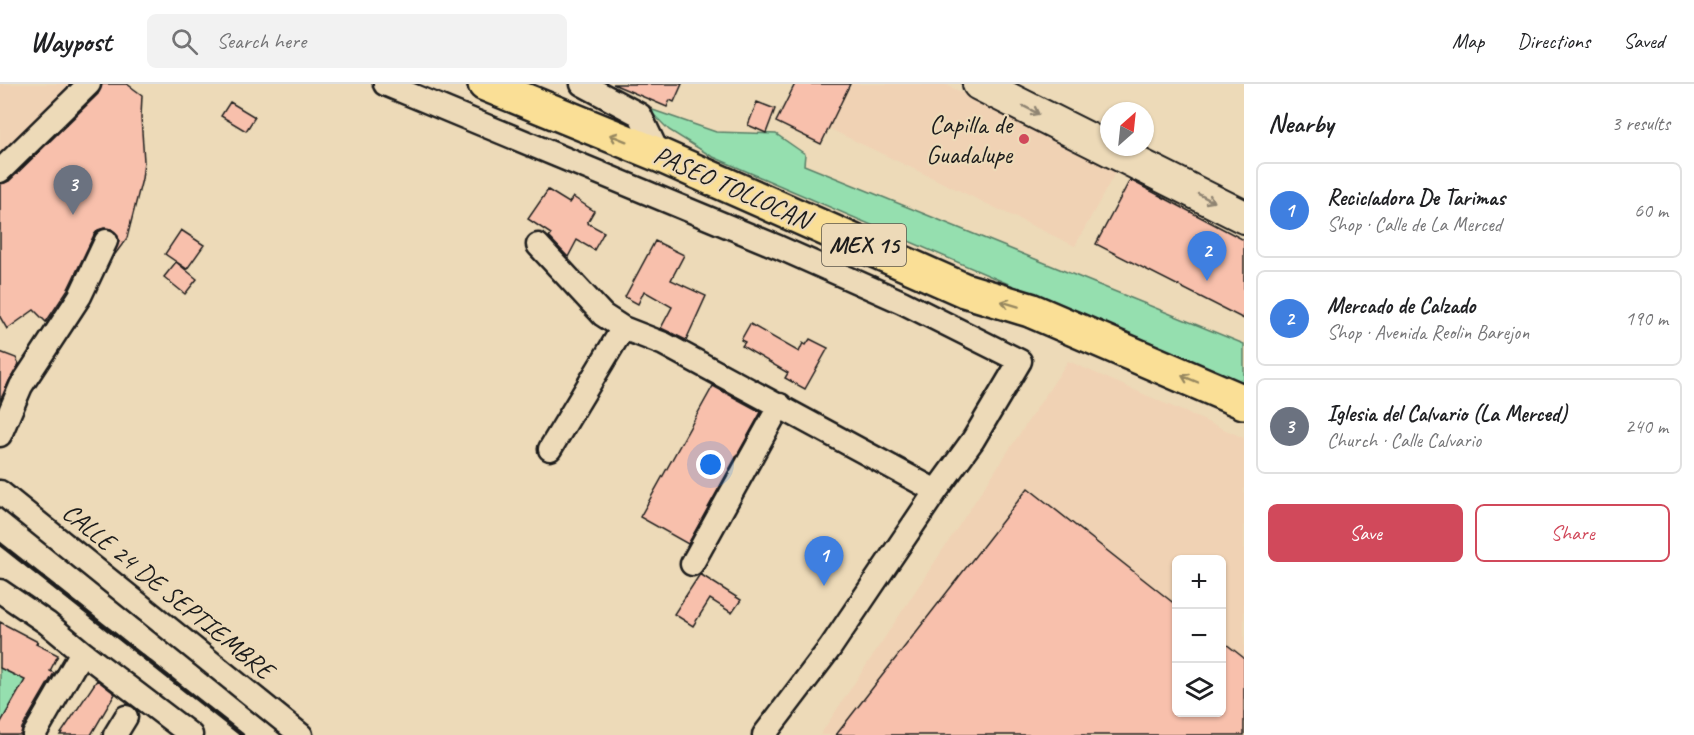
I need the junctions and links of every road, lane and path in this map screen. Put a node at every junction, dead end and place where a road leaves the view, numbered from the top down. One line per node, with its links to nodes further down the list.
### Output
1 (89, 84): 7 (street)
2 (385, 84): 16 (street)
3 (485, 84): 6 (highway, PASEO TOLLOCAN / MEX 15, one-way to 3)
4 (582, 84): 6 (street)
5 (979, 84): 8 (main road, one-way to 8)
6 (659, 155): 12 (highway, PASEO TOLLOCAN / MEX 15, one-way to 6)
7 (0, 171)
8 (1244, 217)
9 (106, 241): 14 (street)
10 (538, 245): 11 (street)
11 (623, 328): 13 (street); 15 (street)
12 (1244, 402)
13 (780, 405): 16 (street); 18 (street)
14 (0, 435)
15 (550, 449)
16 (936, 490): 24 (street)
17 (0, 492): 23 (street, CALLE 24 DE SEPTIEMBRE)
18 (692, 564)
19 (0, 591): 20 (street)
20 (82, 652): 21 (street); 22 (street)
21 (34, 735)
22 (190, 735)
23 (301, 735)
24 (764, 735)

